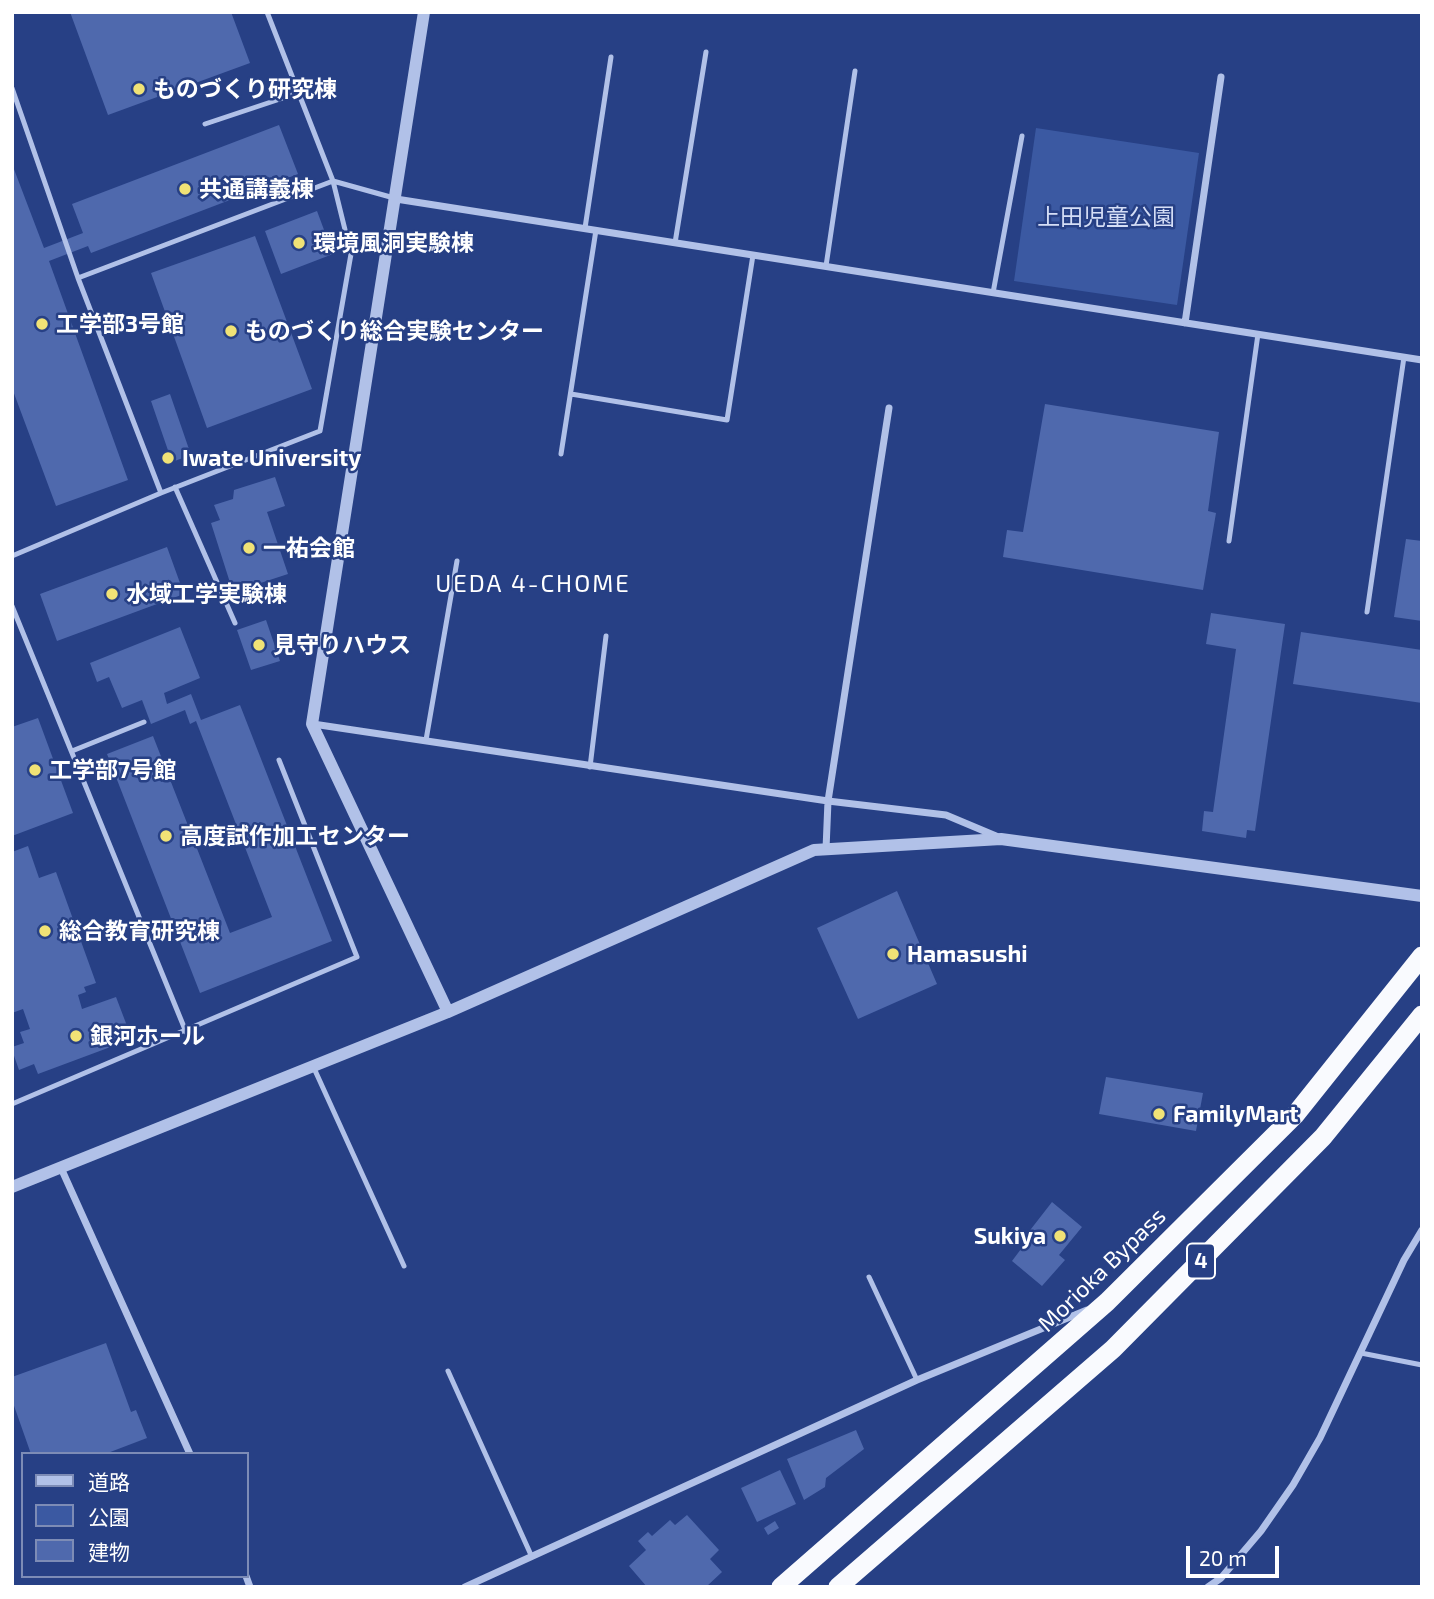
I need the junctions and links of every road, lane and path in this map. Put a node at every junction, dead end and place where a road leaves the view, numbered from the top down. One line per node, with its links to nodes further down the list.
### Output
1 (267, 12): 8 (lane)
2 (424, 12): 12 (street)
3 (706, 52): 15 (lane)
4 (611, 57): 13 (lane)
5 (855, 71): 17 (lane)
6 (1222, 77): 20 (street)
7 (12, 88): 18 (lane)
8 (298, 93): 9 (lane); 11 (lane)
9 (205, 124)
10 (1021, 136): 19 (lane)
11 (332, 181): 12 (lane); 18 (lane); 27 (lane)
12 (396, 199): 13 (street); 37 (street)
13 (585, 228): 14 (street)
14 (596, 230): 15 (street); 24 (lane)
15 (675, 243): 16 (street)
16 (753, 255): 17 (street); 24 (lane)
17 (826, 266): 19 (street)
18 (78, 278): 28 (lane)
19 (993, 293): 20 (street)
20 (1185, 323): 21 (street)
21 (1258, 334): 22 (street); 29 (lane)
22 (1404, 357): 23 (street); 33 (lane)
23 (1422, 360)
24 (571, 394): 26 (lane)
25 (889, 408): 42 (street)
26 (561, 454)
27 (175, 487): 28 (lane); 34 (lane)
28 (161, 492): 30 (lane)
29 (1229, 541)
30 (12, 556)
31 (457, 561): 38 (lane)
32 (12, 606): 39 (lane)
33 (1367, 612)
34 (235, 623)
35 (606, 636): 41 (lane)
36 (144, 722): 39 (lane)
37 (312, 724): 38 (street); 47 (street)
38 (426, 740): 41 (street)
39 (72, 751): 49 (lane)
40 (279, 760): 49 (lane)
41 (590, 766): 42 (street)
42 (828, 801): 43 (street); 44 (street)
43 (1001, 839): 44 (street); 45 (street)
44 (826, 849): 47 (street)
45 (1422, 896)
46 (1422, 956): 57 (highway, Morioka Bypass / 4)
47 (447, 1012): 50 (street)
48 (1422, 1015): 66 (highway, 4)
49 (186, 1031): 51 (lane)
50 (313, 1066): 52 (street); 55 (lane)
51 (12, 1104)
52 (61, 1168): 53 (street); 62 (street)
53 (12, 1187)
54 (1422, 1230): 58 (street)
55 (404, 1266)
56 (869, 1276): 61 (lane)
57 (1107, 1302): 61 (street); 65 (highway, Morioka Bypass / 4)
58 (1362, 1353): 59 (lane); 67 (street)
59 (1422, 1365)
60 (448, 1371): 63 (lane)
61 (916, 1380): 63 (street)
62 (189, 1452)
63 (531, 1555): 64 (street)
64 (465, 1587)
65 (782, 1587)
66 (838, 1587)
67 (1208, 1587)

